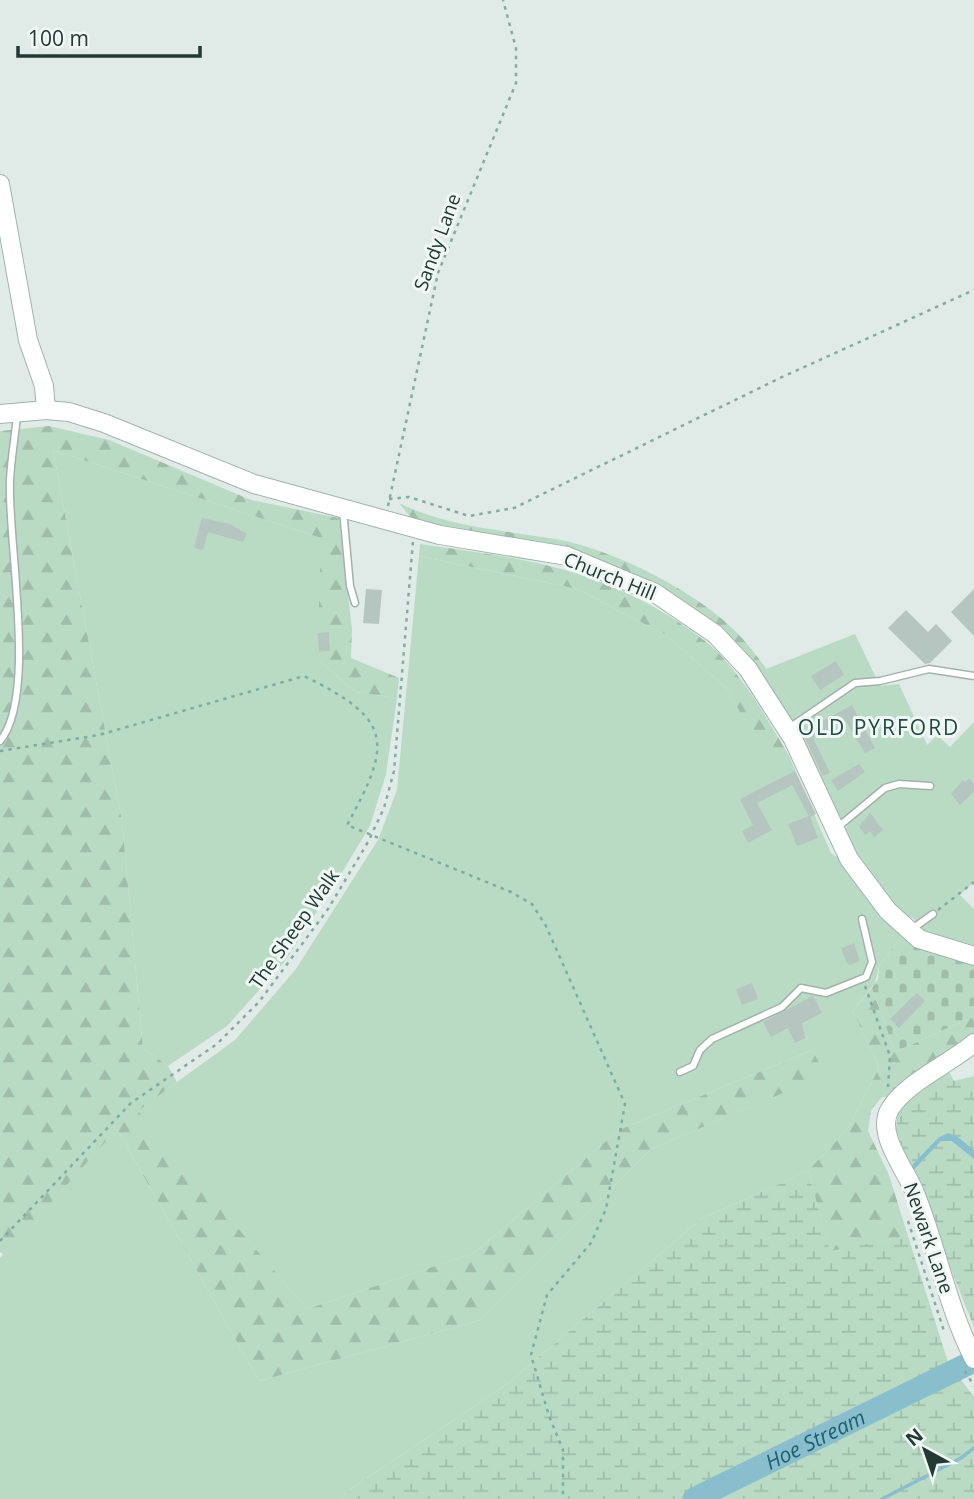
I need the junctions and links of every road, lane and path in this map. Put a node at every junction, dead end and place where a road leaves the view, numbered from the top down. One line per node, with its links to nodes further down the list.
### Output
1 (503, 0): 3 (path, Sandy Lane)
2 (0, 184): 4 (main road)
3 (974, 290)
4 (46, 410): 5 (main road, Church Hill); 6 (main road, Church Hill)
5 (9, 413): 11 (lane)
6 (343, 508): 7 (main road, Church Hill); 8 (lane)
7 (416, 528): 10 (main road, Church Hill); 25 (path, The Sheep Walk)
8 (355, 603)
9 (974, 676): 10 (lane)
10 (788, 729): 14 (main road, Church Hill)
11 (0, 741)
12 (0, 751): 29 (path)
13 (930, 786): 14 (lane)
14 (834, 830): 18 (main road, Church Hill)
15 (974, 882): 16 (path)
16 (933, 914): 18 (lane)
17 (862, 919): 20 (lane)
18 (910, 930): 19 (main road, Church Hill)
19 (974, 956)
20 (862, 979): 22 (lane); 23 (path)
21 (974, 1043): 26 (main road, Newark Lane)
22 (680, 1072)
23 (888, 1097)
24 (906, 1214): 26 (path)
25 (0, 1241)
26 (963, 1348)
27 (968, 1378): 28 (path)
28 (974, 1386)
29 (563, 1499)

